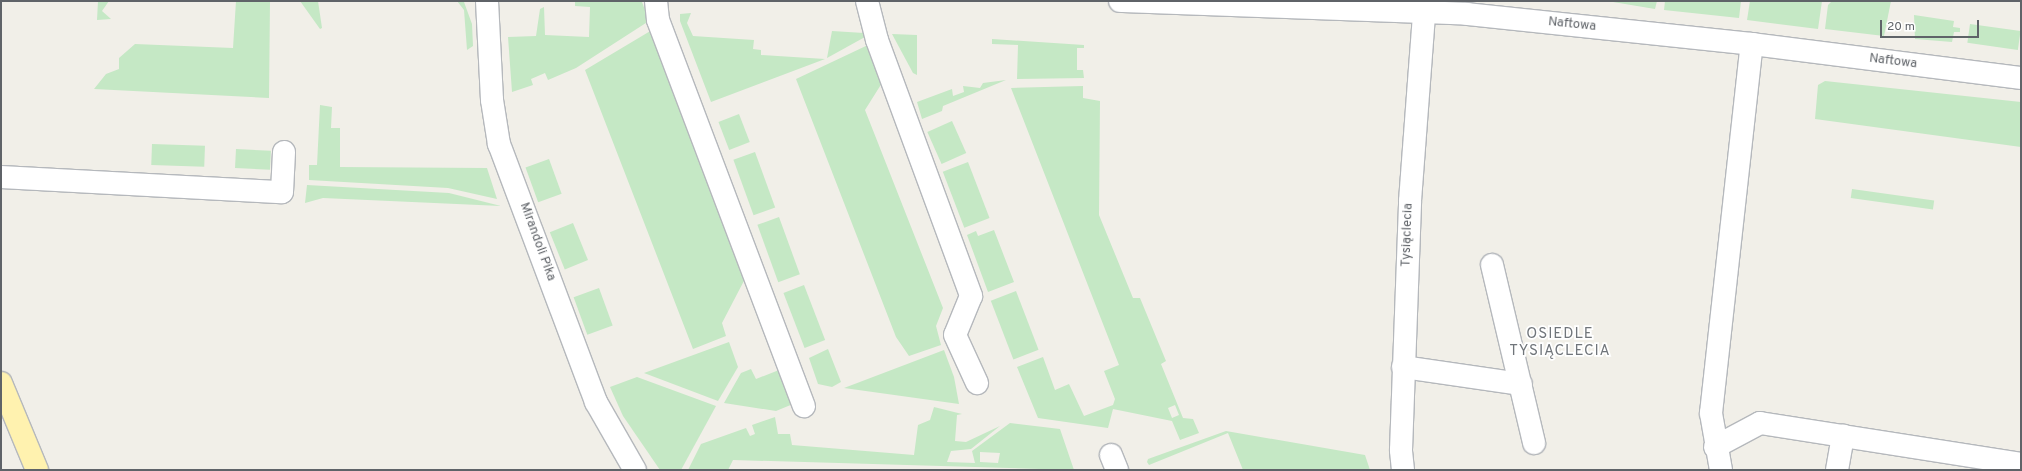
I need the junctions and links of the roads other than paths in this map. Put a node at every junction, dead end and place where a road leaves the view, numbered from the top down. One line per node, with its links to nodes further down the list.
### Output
1 (487, 1): 22 (street, Mirandoli Pika)
2 (656, 1): 15 (street)
3 (867, 1): 13 (street)
4 (1120, 1): 5 (street, Naftowa)
5 (1425, 6): 6 (street, Naftowa); 11 (street, Tysiąclecia)
6 (1752, 44): 7 (street, Naftowa); 18 (street)
7 (2021, 78)
8 (284, 152): 9 (street)
9 (1, 177)
10 (1492, 265): 14 (street)
11 (1404, 367): 14 (street); 23 (street, Tysiąclecia)
12 (1, 383): 21 (main road)
13 (977, 383)
14 (1521, 384): 17 (street)
15 (804, 406)
16 (1843, 436): 18 (street); 19 (street); 25 (street)
17 (1534, 443)
18 (1715, 447): 24 (street)
19 (1957, 462): 20 (street)
20 (2009, 465)
21 (37, 470)
22 (635, 470)
23 (1403, 470)
24 (1721, 470)
25 (1837, 470)

